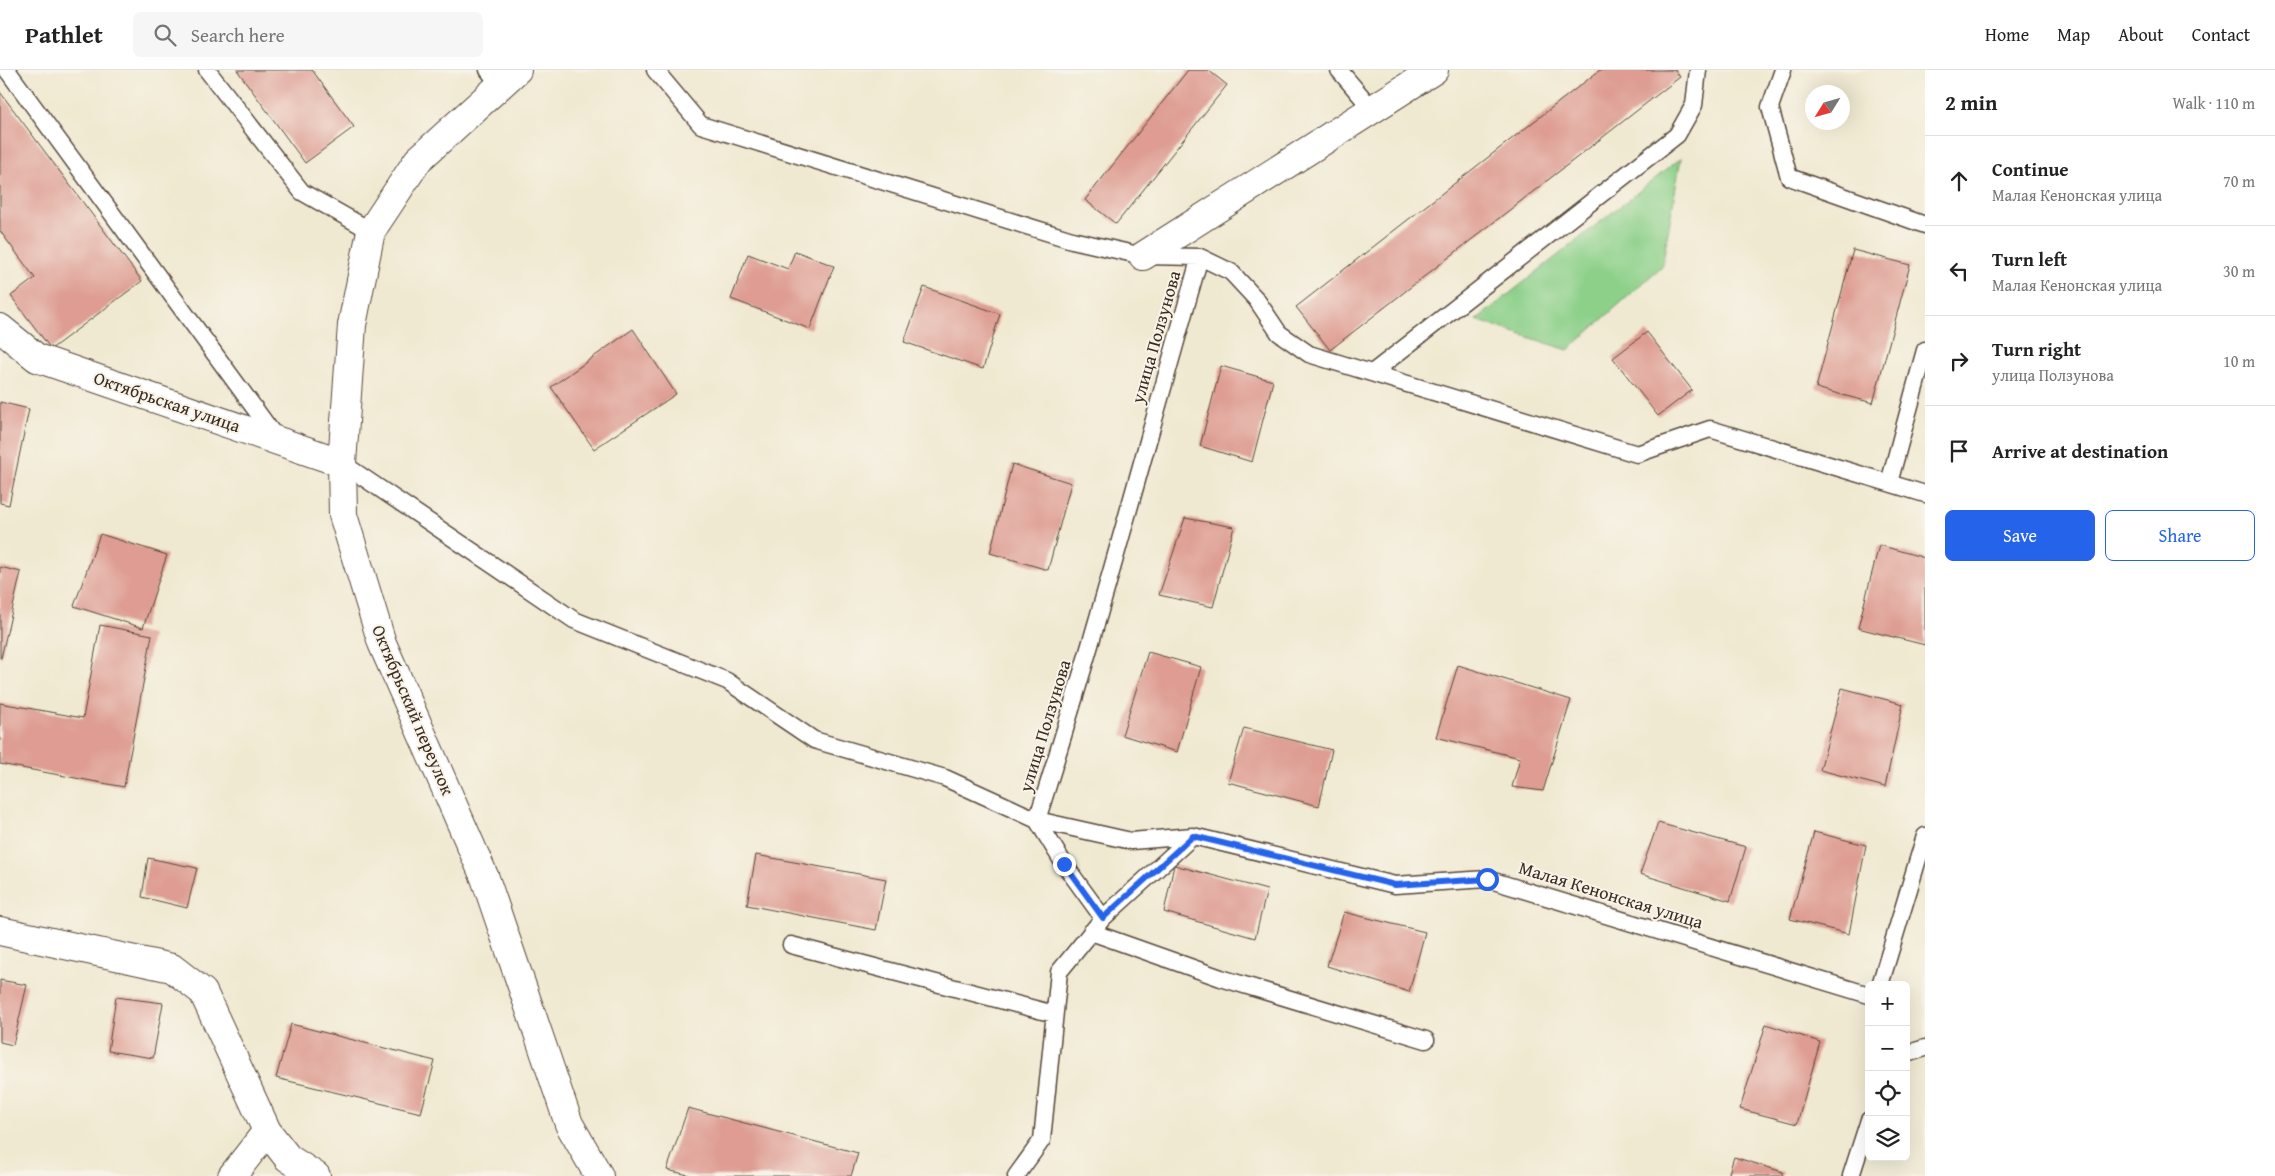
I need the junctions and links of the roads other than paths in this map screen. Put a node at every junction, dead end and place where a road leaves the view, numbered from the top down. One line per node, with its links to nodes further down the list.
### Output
1 (7, 70): 17 (lane)
2 (207, 70): 11 (lane)
3 (655, 70): 12 (lane)
4 (1339, 70): 9 (lane)
5 (1434, 70): 9 (street)
6 (1698, 70): 16 (lane)
7 (1783, 70): 10 (lane)
8 (502, 76): 11 (street, Октябрьский переулок)
9 (1372, 109): 12 (street)
10 (1925, 225)
11 (370, 231): 18 (street, Октябрьский переулок)
12 (1143, 256): 13 (lane)
13 (1200, 257): 16 (lane); 21 (lane, улица Ползунова)
14 (0, 328): 17 (street, Октябрьская улица)
15 (1925, 350): 19 (lane)
16 (1372, 373): 19 (lane)
17 (276, 439): 18 (street, Октябрьская улица)
18 (342, 463): 21 (lane, Малая Кенонская улица); 38 (street, Октябрьский переулок)
19 (1889, 483): 20 (lane)
20 (1925, 494)
21 (1037, 820): 22 (lane, Малая Кенонская улица); 24 (lane, улица Ползунова)
22 (1193, 836): 24 (lane); 29 (lane, Малая Кенонская улица)
23 (1925, 836): 28 (lane)
24 (1103, 918): 26 (lane)
25 (0, 931): 34 (street)
26 (1091, 932): 30 (lane); 31 (lane)
27 (791, 945): 30 (lane)
28 (1881, 981)
29 (1865, 994)
30 (1054, 1014): 39 (lane)
31 (1426, 1040)
32 (1925, 1048): 33 (lane)
33 (1910, 1053)
34 (267, 1131): 36 (street); 37 (street)
35 (1865, 1132): 40 (lane)
36 (232, 1176)
37 (316, 1176)
38 (599, 1176)
39 (1016, 1176)
40 (1851, 1176)

